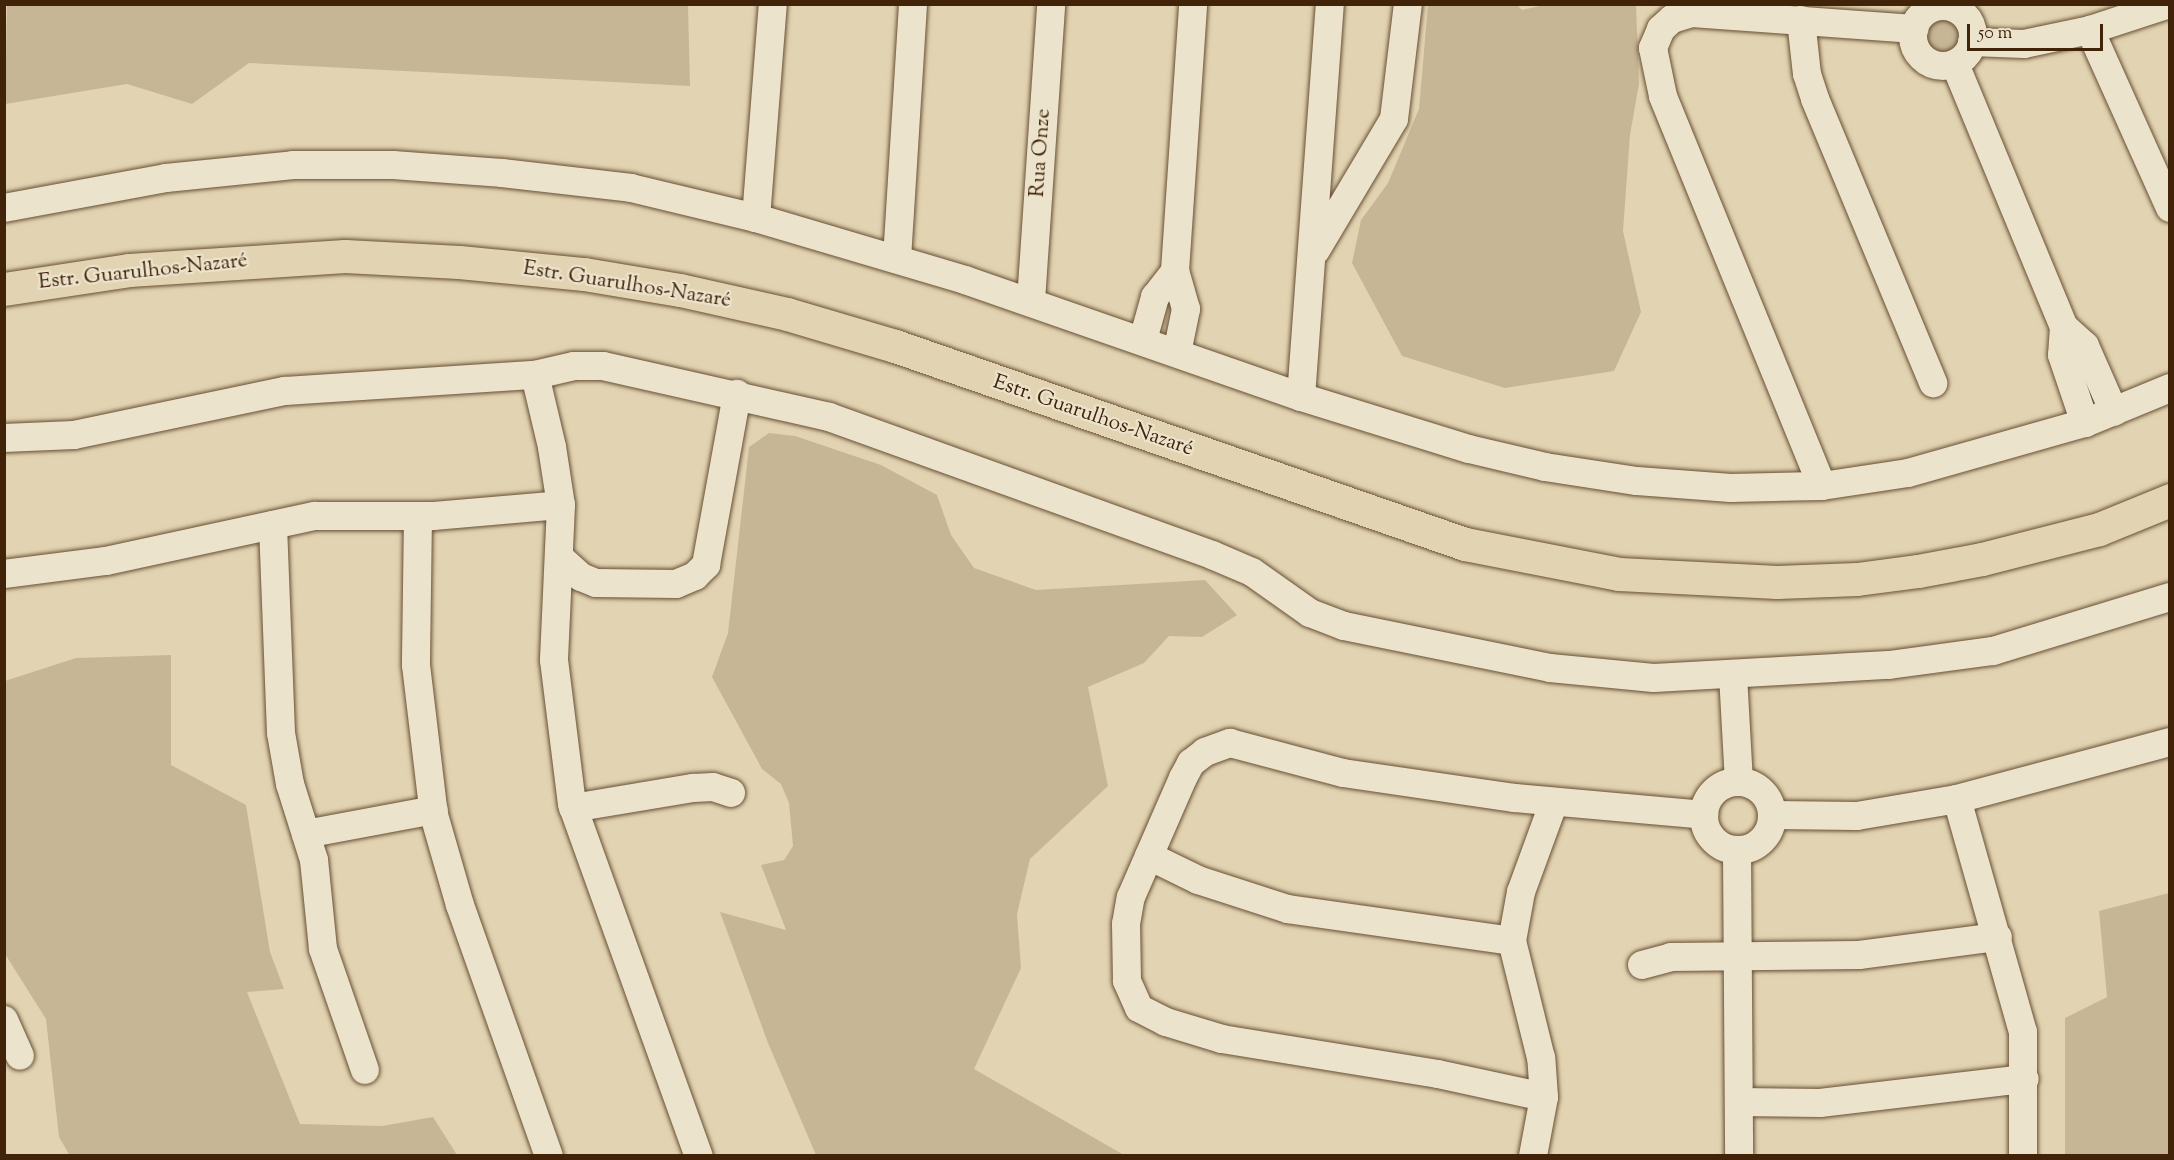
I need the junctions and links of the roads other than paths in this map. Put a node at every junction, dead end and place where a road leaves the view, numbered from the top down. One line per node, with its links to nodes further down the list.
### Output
1 (772, 4): 16 (street)
2 (913, 4): 18 (street)
3 (1051, 4): 21 (street, Rua Onze)
4 (1193, 4): 19 (street)
5 (1330, 4): 17 (street)
6 (1408, 4): 17 (street)
7 (2169, 4): 11 (street)
8 (1934, 6): 10 (street); 12 (street)
9 (1801, 20): 10 (street); 26 (street); 33 (street)
10 (1914, 29): 13 (street)
11 (2091, 30): 12 (street); 15 (street)
12 (1972, 42): 13 (street)
13 (1955, 64): 22 (street)
14 (4, 208): 16 (street)
15 (2169, 208)
16 (756, 218): 18 (street)
17 (1314, 252): 29 (street)
18 (897, 259): 21 (street)
19 (1175, 271): 23 (street); 24 (street)
20 (4, 289): 34 (main road, Estr. Guarulhos-Nazaré)
21 (1031, 301): 23 (street)
22 (2064, 327): 30 (street); 31 (street)
23 (1143, 340): 24 (street)
24 (1177, 353): 29 (street)
25 (535, 375): 28 (street); 32 (street); 35 (street)
26 (1933, 383)
27 (2169, 387): 30 (street)
28 (737, 394): 38 (street); 41 (street)
29 (1301, 397): 33 (street)
30 (2114, 412): 31 (street)
31 (2085, 423): 33 (street)
32 (4, 438)
33 (1822, 486)
34 (2169, 500)
35 (561, 506): 36 (street); 38 (street)
36 (418, 516): 37 (street); 48 (street)
37 (273, 525): 39 (street); 51 (street)
38 (560, 558): 47 (street)
39 (4, 574)
40 (2169, 597): 41 (street)
41 (1733, 675): 43 (street)
42 (2169, 742): 45 (street)
43 (1739, 782): 49 (street); 50 (street)
44 (731, 793): 47 (street)
45 (1957, 799): 49 (street); 54 (street)
46 (1554, 802): 50 (street); 53 (street); 55 (street)
47 (573, 808): 65 (street)
48 (434, 810): 51 (street); 64 (street)
49 (1773, 814): 52 (street)
50 (1704, 815): 52 (street)
51 (306, 834): 60 (street)
52 (1737, 851): 56 (street)
53 (1149, 856): 55 (street); 62 (street)
54 (1998, 937): 56 (street); 61 (street)
55 (1512, 941): 62 (street)
56 (1738, 957): 57 (street); 63 (street)
57 (1641, 965)
58 (4, 1020): 59 (street)
59 (21, 1056)
60 (365, 1070)
61 (2025, 1079): 63 (street); 68 (street)
62 (1544, 1097): 66 (street)
63 (1739, 1102): 67 (street)
64 (549, 1155)
65 (699, 1155)
66 (1533, 1155)
67 (1739, 1155)
68 (2023, 1155)

